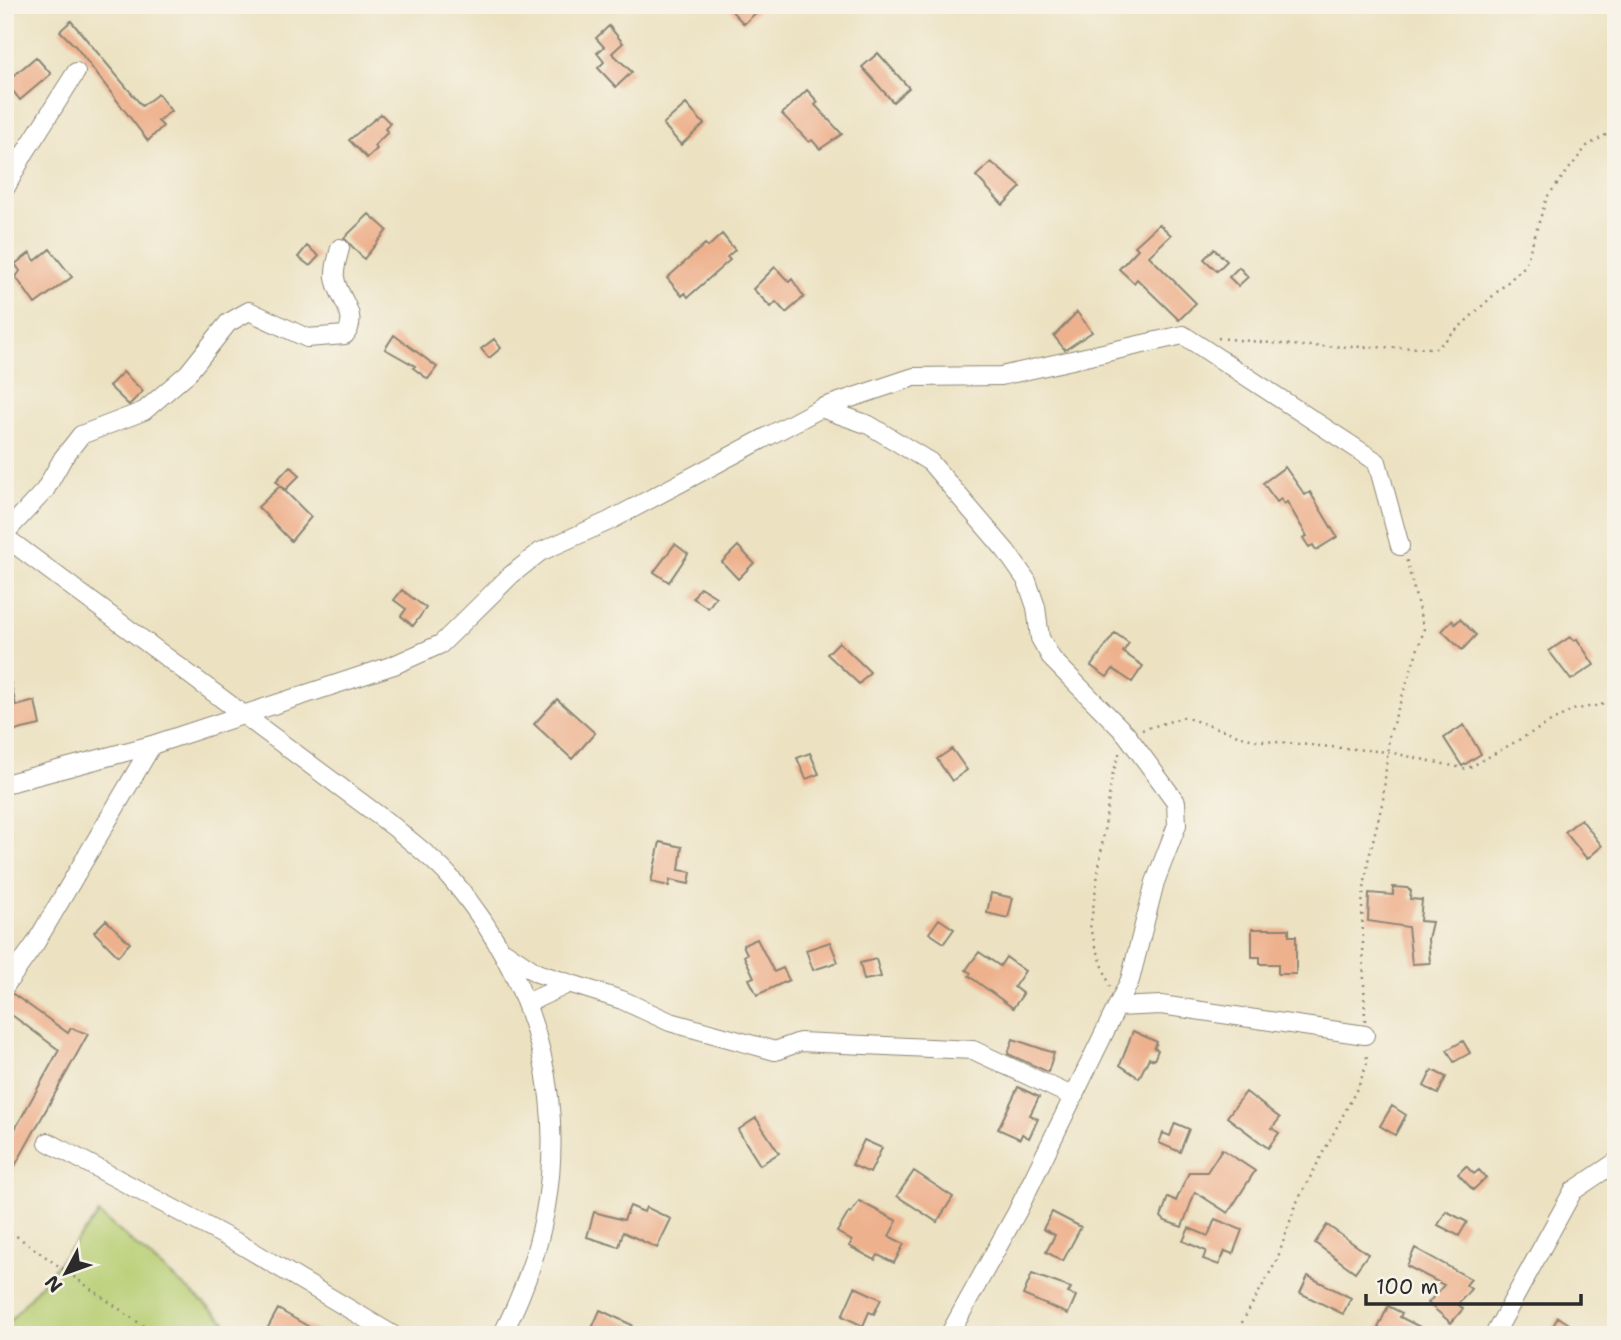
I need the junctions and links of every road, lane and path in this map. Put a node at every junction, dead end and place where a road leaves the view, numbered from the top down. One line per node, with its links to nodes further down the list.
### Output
1 (76, 72): 3 (street)
2 (1616, 129): 5 (path)
3 (5, 190)
4 (340, 248): 7 (street)
5 (1210, 338)
6 (821, 408): 8 (street); 10 (street); 11 (street)
7 (5, 535): 10 (street)
8 (1400, 546): 13 (path)
9 (1616, 702): 13 (path)
10 (246, 716): 12 (street); 15 (street)
11 (1126, 734): 13 (path); 19 (path); 19 (street)
12 (152, 745): 14 (street); 17 (street)
13 (1388, 752): 20 (path)
14 (5, 784)
15 (503, 951): 16 (street); 18 (street)
16 (568, 984): 18 (street); 21 (street)
17 (5, 986)
18 (527, 1003): 27 (street)
19 (1117, 1007): 20 (street); 21 (street)
20 (1365, 1035): 29 (path)
21 (1074, 1097): 28 (street)
22 (48, 1142): 26 (street)
23 (1616, 1162): 30 (street)
24 (5, 1228): 25 (path)
25 (156, 1335)
26 (393, 1335)
27 (502, 1335)
28 (948, 1335)
29 (1235, 1335)
30 (1494, 1335)

